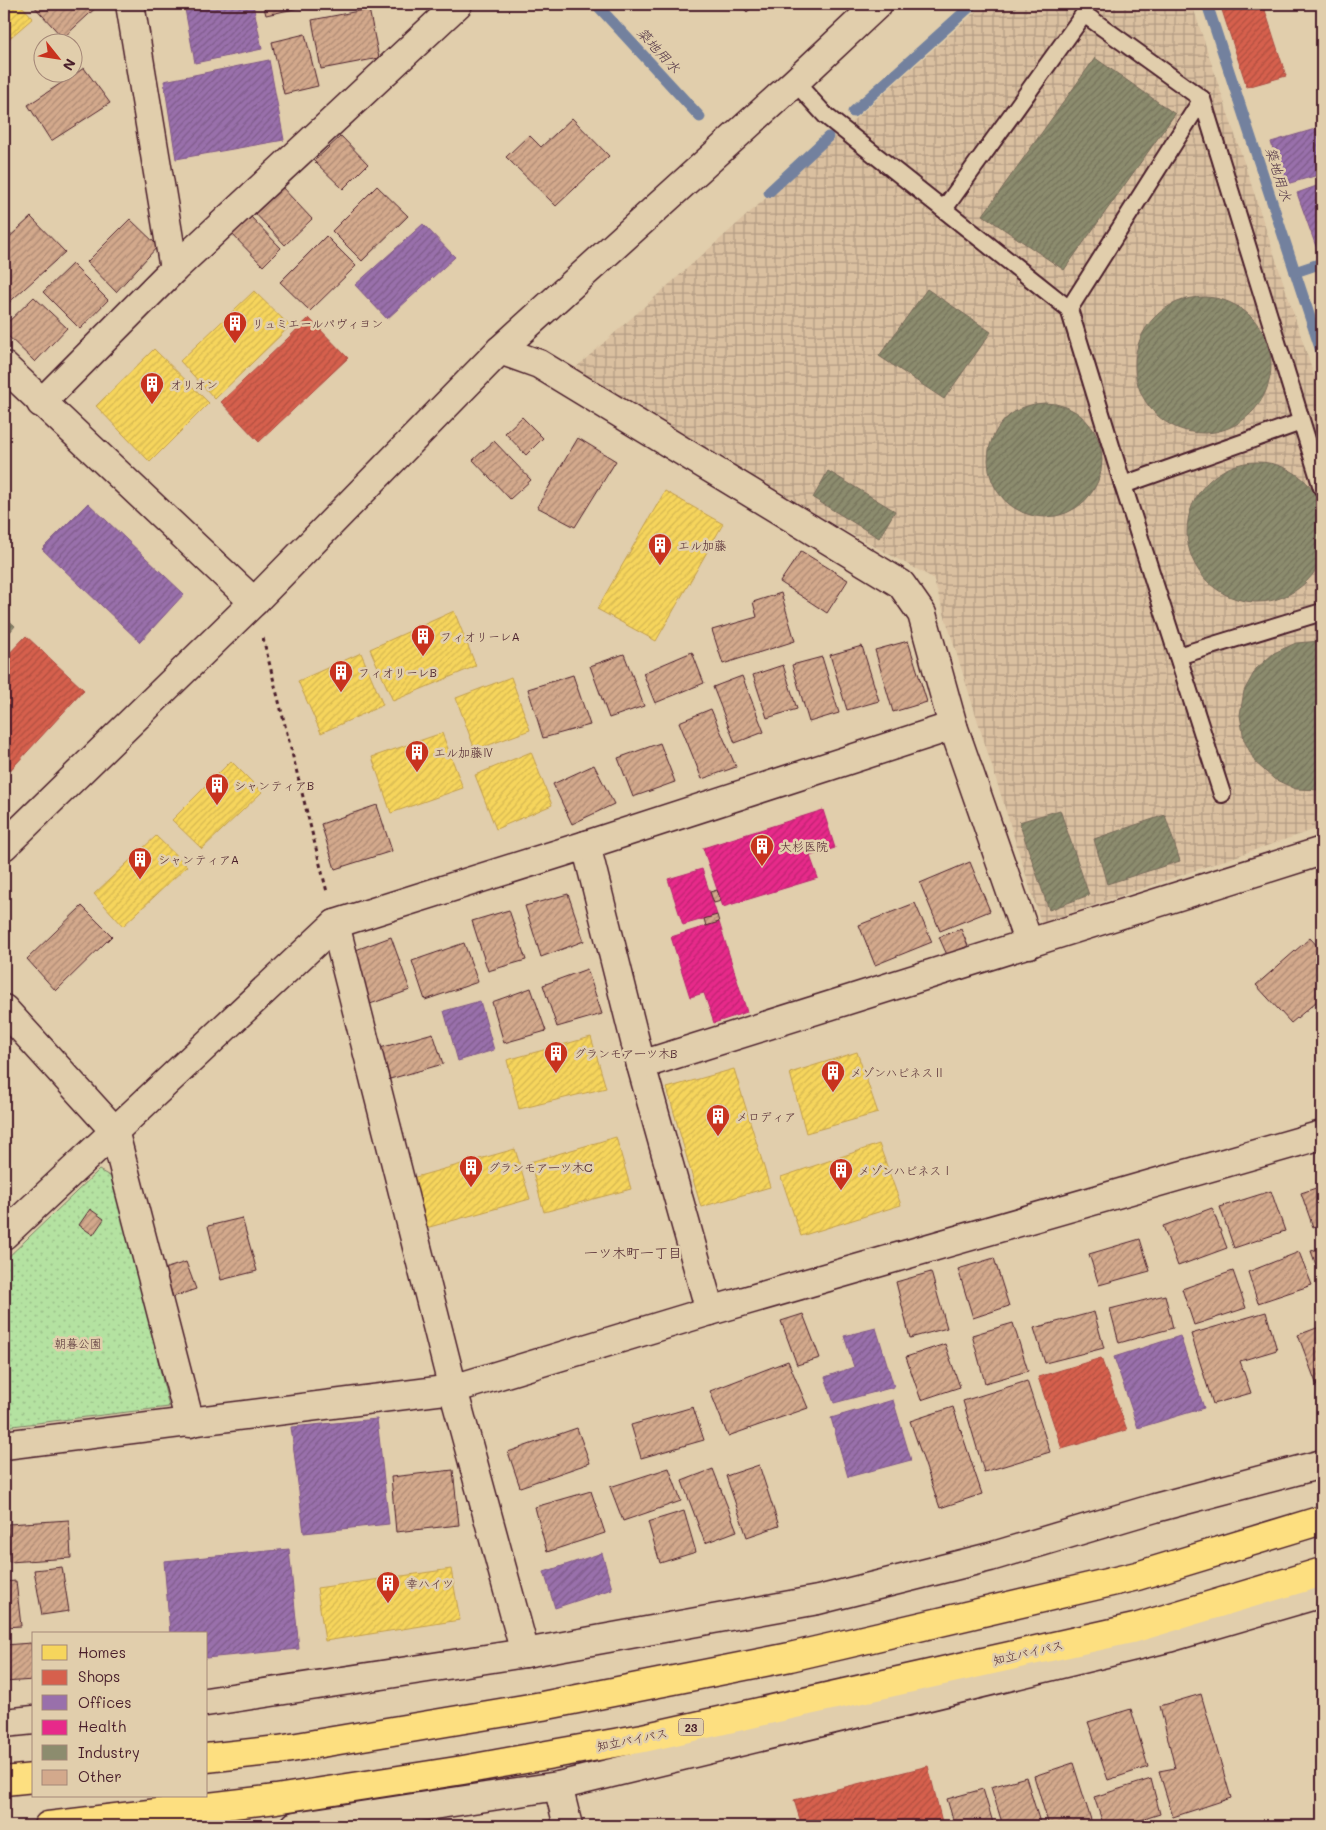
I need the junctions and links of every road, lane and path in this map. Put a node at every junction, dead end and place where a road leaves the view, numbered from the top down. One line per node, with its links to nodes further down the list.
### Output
1 (130, 4): 7 (street)
2 (458, 4): 7 (street)
3 (878, 4): 4 (street)
4 (795, 82): 6 (lane); 9 (street)
5 (1202, 99): 6 (lane); 8 (lane); 12 (lane)
6 (944, 209): 8 (lane)
7 (174, 269): 11 (street)
8 (1069, 308): 13 (lane)
9 (500, 350): 15 (street); 18 (street)
10 (4, 366): 11 (street)
11 (41, 403): 15 (street)
12 (1301, 422): 13 (lane); 14 (lane)
13 (1123, 485): 17 (lane)
14 (1322, 488)
15 (254, 602): 21 (street); 23 (path)
16 (1322, 612): 17 (lane)
17 (1178, 656): 19 (lane)
18 (953, 726): 20 (street); 24 (street)
19 (1222, 794)
20 (586, 845): 23 (street); 26 (street)
21 (4, 846)
22 (1322, 851): 24 (street)
23 (335, 924): 27 (street); 31 (street)
24 (1029, 944): 26 (street)
25 (4, 1009): 27 (street)
26 (641, 1065): 30 (street)
27 (114, 1130): 29 (street); 32 (street)
28 (1322, 1135): 30 (street)
29 (4, 1235)
30 (710, 1311): 31 (street)
31 (452, 1389): 32 (street); 38 (street)
32 (190, 1423): 33 (street)
33 (4, 1445)
34 (1322, 1464): 38 (street)
35 (1322, 1520): 42 (highway)
36 (1322, 1572): 46 (highway, 知立バイパス / 23)
37 (1322, 1593): 45 (street)
38 (525, 1653): 39 (street)
39 (208, 1702)
40 (32, 1720): 41 (street)
41 (4, 1723)
42 (208, 1758)
43 (32, 1778): 44 (highway)
44 (4, 1781)
45 (558, 1786): 47 (street); 48 (street)
46 (48, 1826)
47 (295, 1826)
48 (568, 1826)

